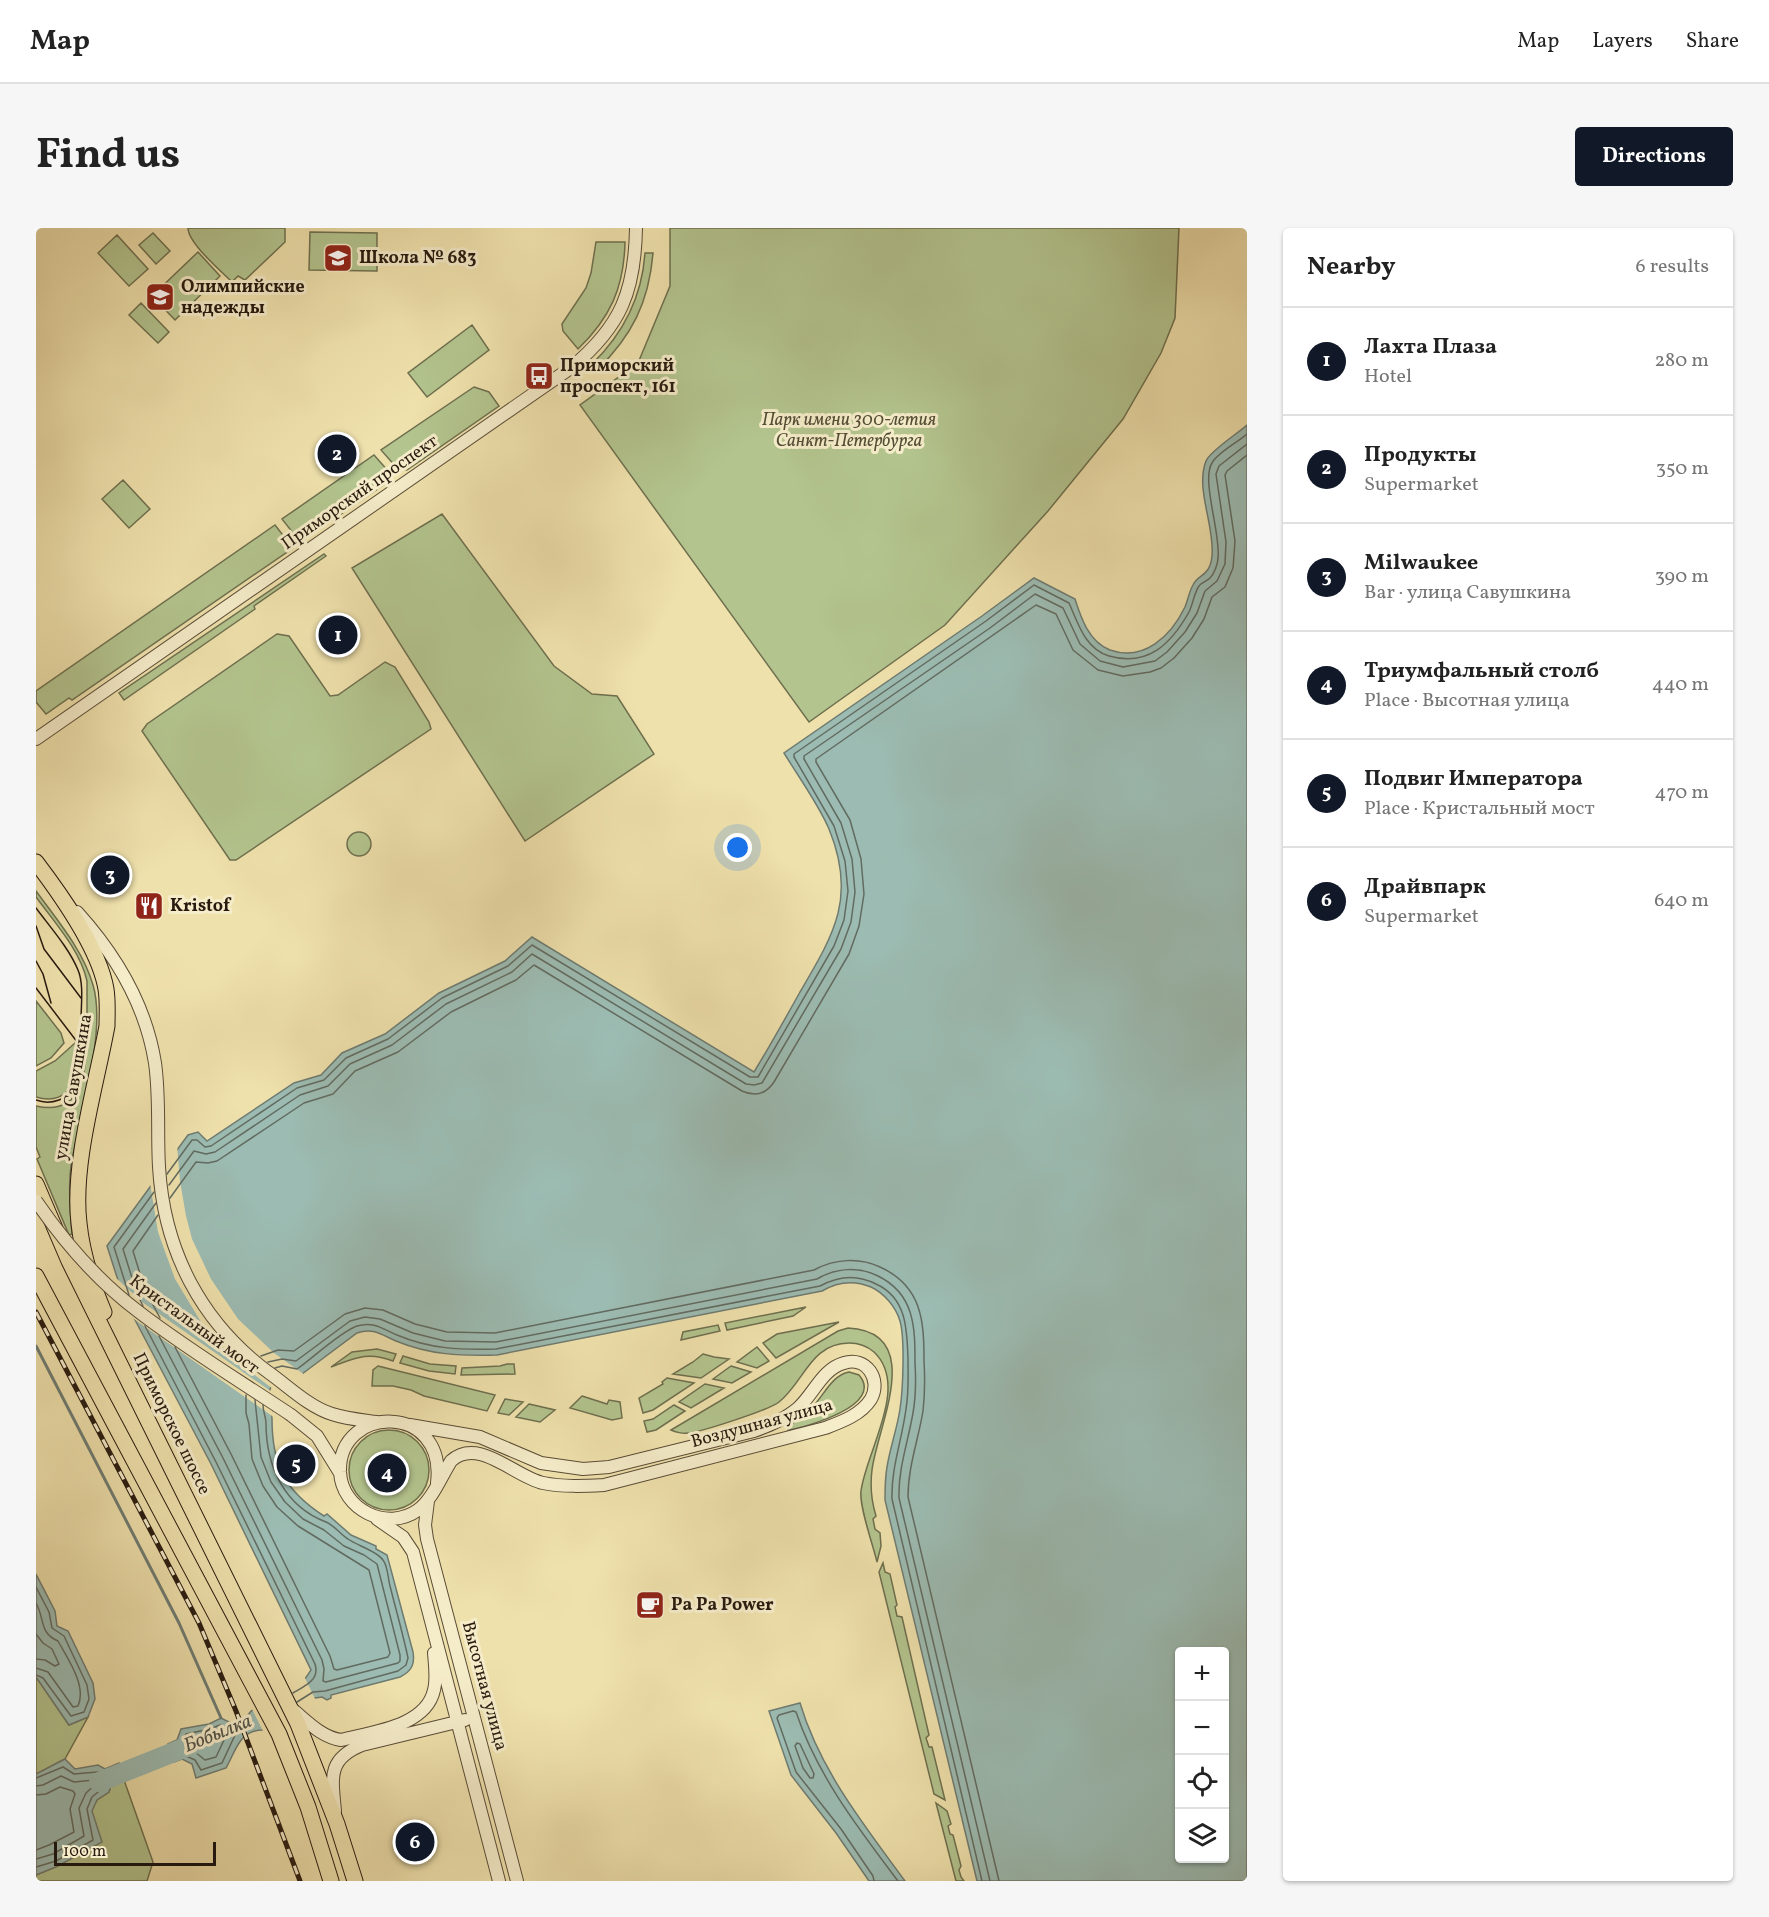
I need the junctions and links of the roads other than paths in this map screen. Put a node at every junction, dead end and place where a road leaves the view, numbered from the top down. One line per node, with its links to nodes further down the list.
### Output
1 (636, 228): 2 (street, Приморский проспект)
2 (36, 739)
3 (36, 862): 4 (main road, улица Савушкина)
4 (52, 883): 8 (street); 10 (main road, улица Савушкина)
5 (36, 1184): 10 (main road, Приморское шоссе)
6 (36, 1201): 11 (street, Кристальный мост, bridge)
7 (36, 1276): 20 (main road)
8 (378, 1422): 9 (street); 11 (street)
9 (410, 1425): 12 (street); 12 (street, Воздушная улица)
10 (153, 1431): 16 (main road, Приморское шоссе)
11 (340, 1473): 14 (street)
12 (437, 1483): 13 (street)
13 (429, 1499): 14 (street); 17 (street, Высотная улица)
14 (374, 1517): 15 (street, Высотная улица)
15 (432, 1622): 16 (street); 18 (street, Высотная улица)
16 (290, 1707): 19 (main road, Приморское шоссе)
17 (474, 1718): 18 (street); 23 (street, Высотная улица)
18 (458, 1722): 19 (street); 22 (street, Высотная улица)
19 (337, 1824): 21 (main road)
20 (332, 1881)
21 (355, 1881)
22 (499, 1881)
23 (517, 1881)

